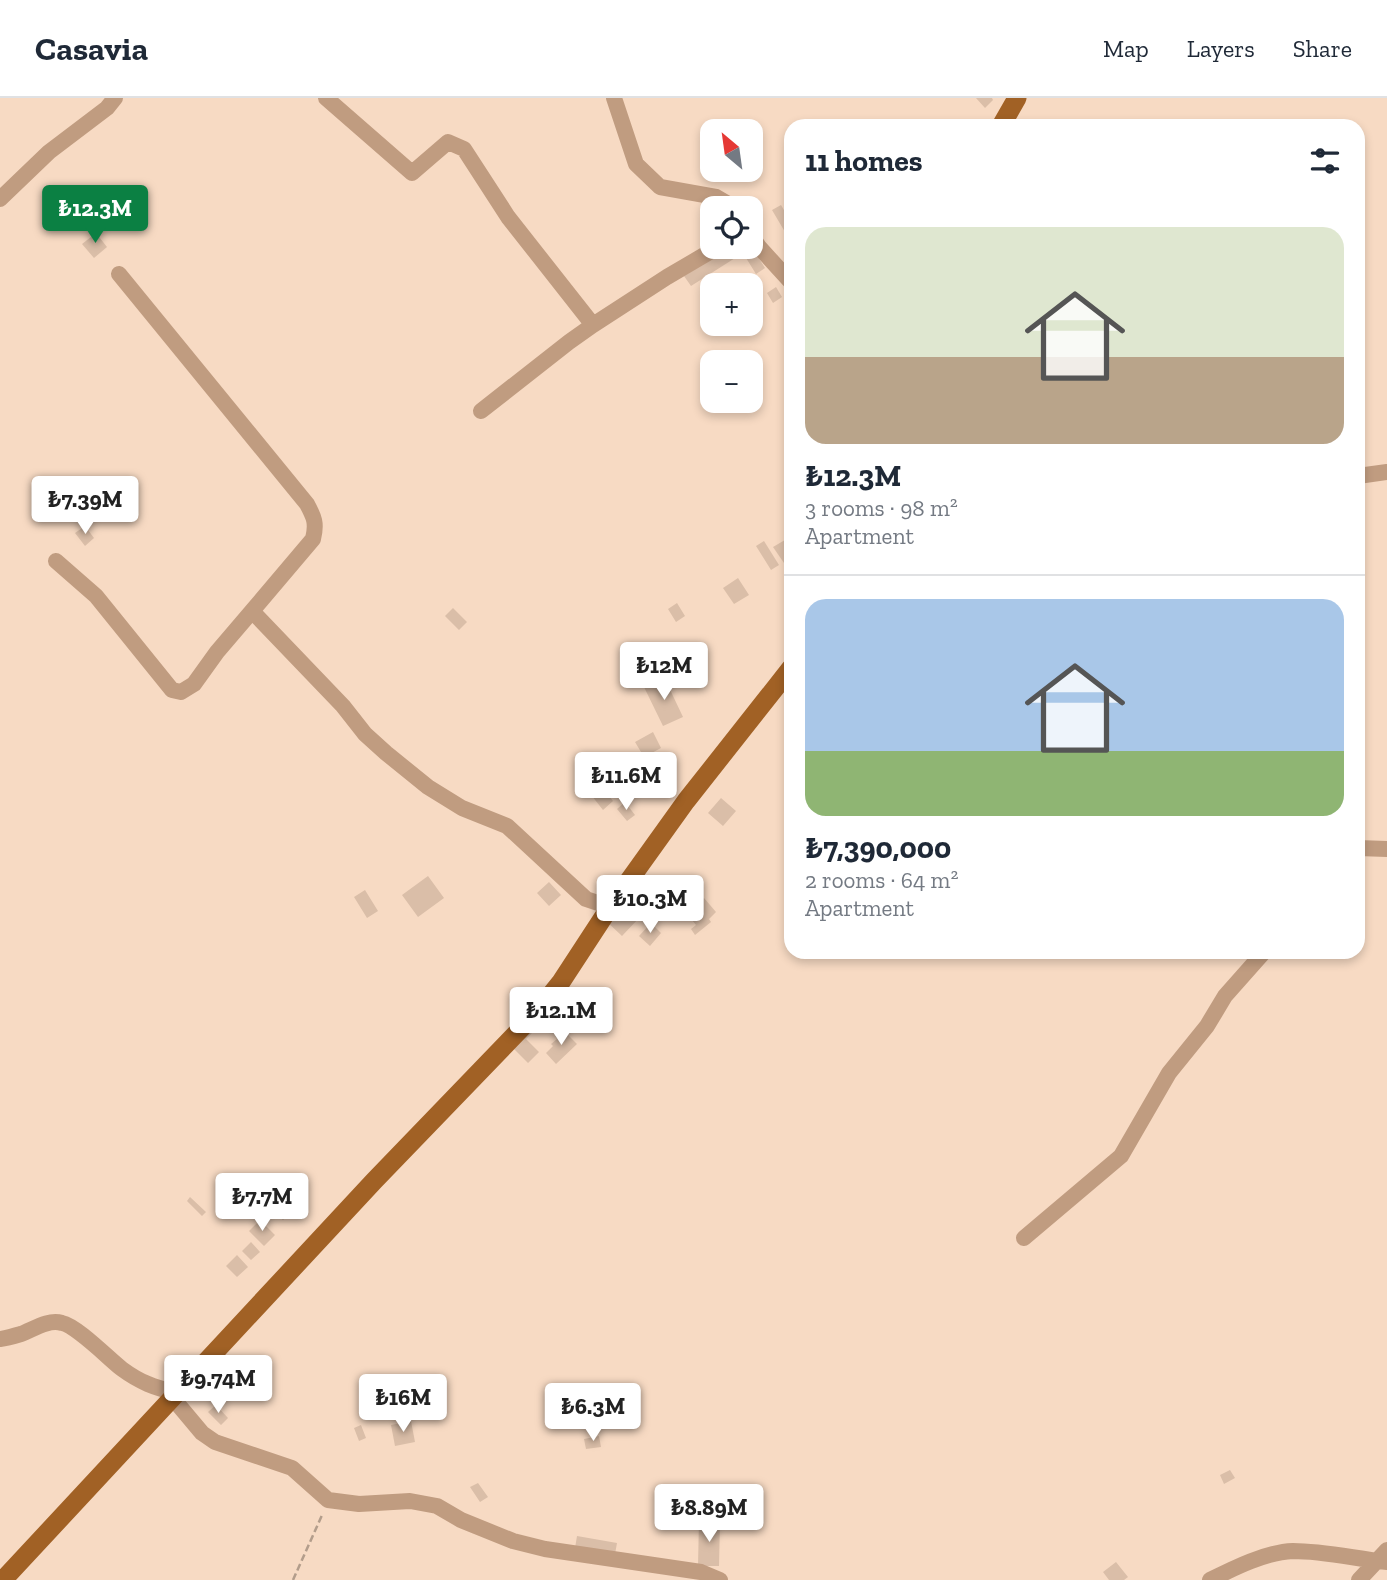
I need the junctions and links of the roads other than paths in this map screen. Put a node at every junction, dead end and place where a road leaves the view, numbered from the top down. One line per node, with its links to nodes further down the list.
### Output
1 (115, 98): 7 (street)
2 (326, 98): 12 (street)
3 (614, 98): 6 (street)
4 (1017, 98): 5 (main road)
5 (1005, 119)
6 (710, 196)
7 (0, 199)
8 (763, 252): 11 (street)
9 (700, 258): 12 (street)
10 (118, 274): 17 (street)
11 (784, 275)
12 (593, 325): 13 (street)
13 (481, 411)
14 (1387, 472): 15 (street)
15 (1365, 474)
16 (56, 561): 17 (street)
17 (252, 611): 21 (street)
18 (784, 677): 21 (main road)
19 (1365, 848): 20 (street)
20 (1387, 849)
21 (610, 907): 25 (main road)
22 (1258, 959): 23 (street)
23 (1024, 1238)
24 (0, 1339): 25 (street)
25 (176, 1393): 27 (main road); 28 (street)
26 (1383, 1558): 29 (street); 30 (street)
27 (3, 1580)
28 (720, 1580)
29 (1210, 1580)
30 (1359, 1580)

